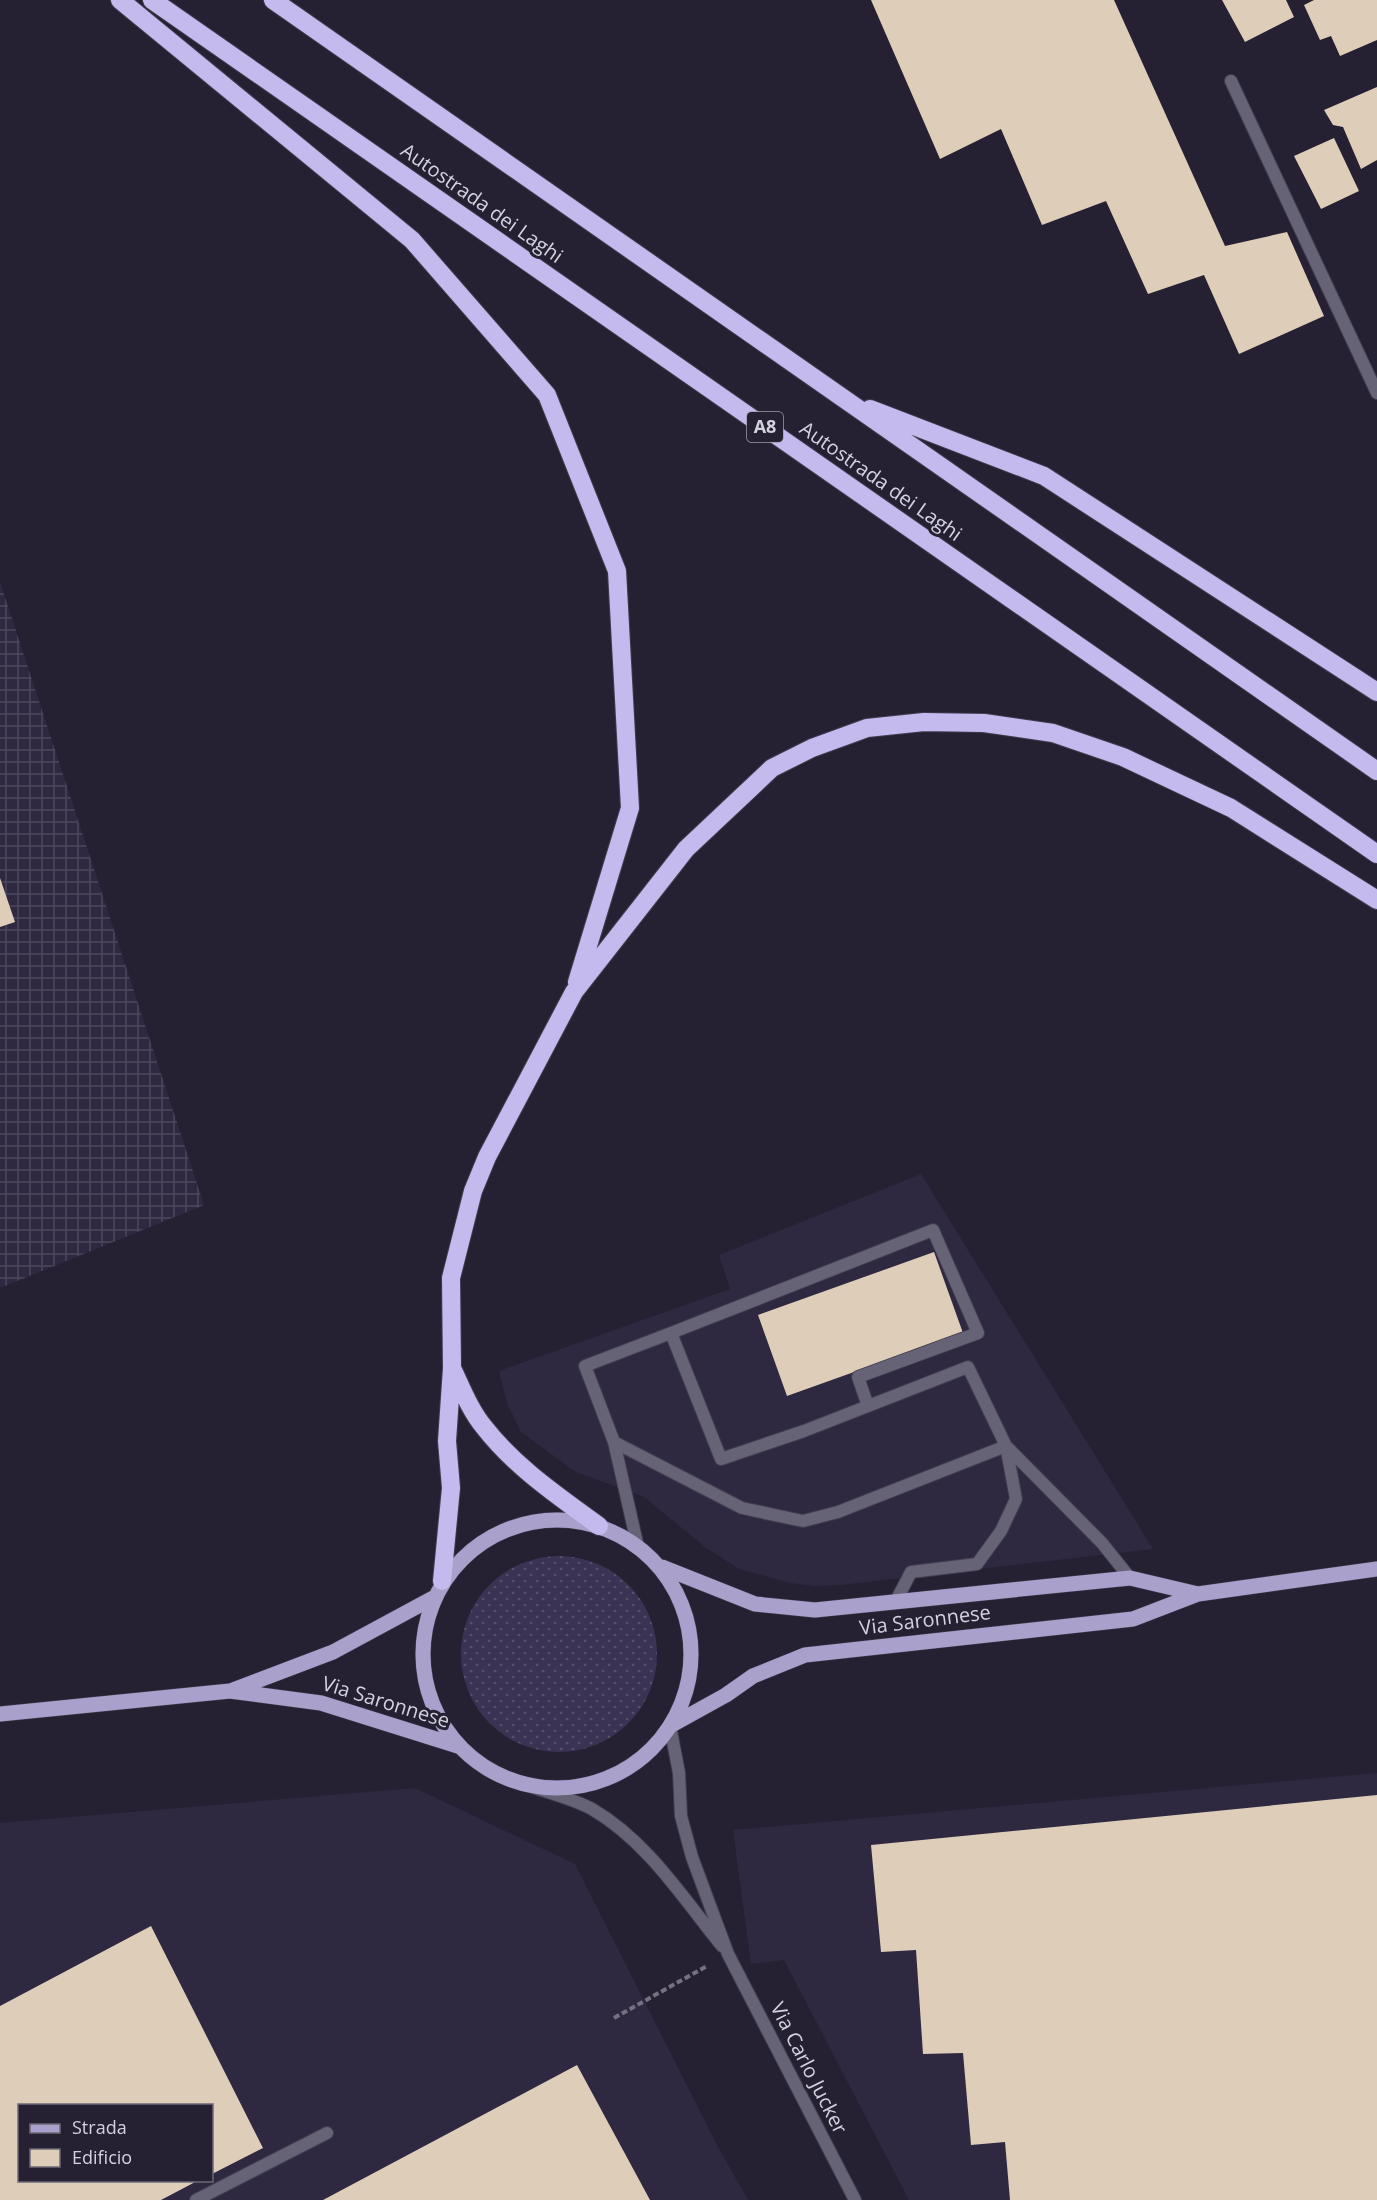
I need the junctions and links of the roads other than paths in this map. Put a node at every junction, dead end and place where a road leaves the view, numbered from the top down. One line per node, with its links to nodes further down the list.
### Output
1 (120, 0): 11 (highway)
2 (152, 0): 9 (highway, Autostrada dei Laghi / A8)
3 (273, 0): 6 (highway)
4 (1231, 81): 5 (street)
5 (1377, 393)
6 (842, 398): 7 (highway); 8 (highway)
7 (1377, 692)
8 (1377, 771)
9 (1377, 854)
10 (1377, 900): 11 (highway)
11 (574, 992): 13 (highway)
12 (670, 1334): 14 (street); 14 (street); 15 (street)
13 (452, 1368): 17 (highway); 22 (highway)
14 (868, 1406): 16 (street)
15 (614, 1442): 16 (street); 18 (street)
16 (1006, 1446): 21 (street); 25 (street)
17 (599, 1526): 18 (main road); 22 (main road)
18 (638, 1547): 19 (main road)
19 (662, 1567): 25 (main road, Via Saronnese); 28 (main road)
20 (1377, 1569): 23 (main road, Via Saronnese)
21 (1130, 1578): 23 (main road, Via Saronnese); 25 (main road, Via Saronnese)
22 (442, 1581): 24 (main road)
23 (1198, 1594): 28 (main road, Via Saronnese)
24 (433, 1598): 26 (main road, Via Saronnese); 29 (main road)
25 (896, 1601)
26 (230, 1691): 27 (main road, Via Saronnese); 29 (main road, Via Saronnese)
27 (0, 1714)
28 (670, 1726): 30 (main road); 31 (street, Via Carlo Jucker)
29 (458, 1746): 30 (main road)
30 (535, 1788): 31 (street, Via Carlo Jucker)
31 (728, 1954): 34 (street, Via Carlo Jucker)
32 (327, 2133): 33 (street)
33 (196, 2200)
34 (855, 2200)

